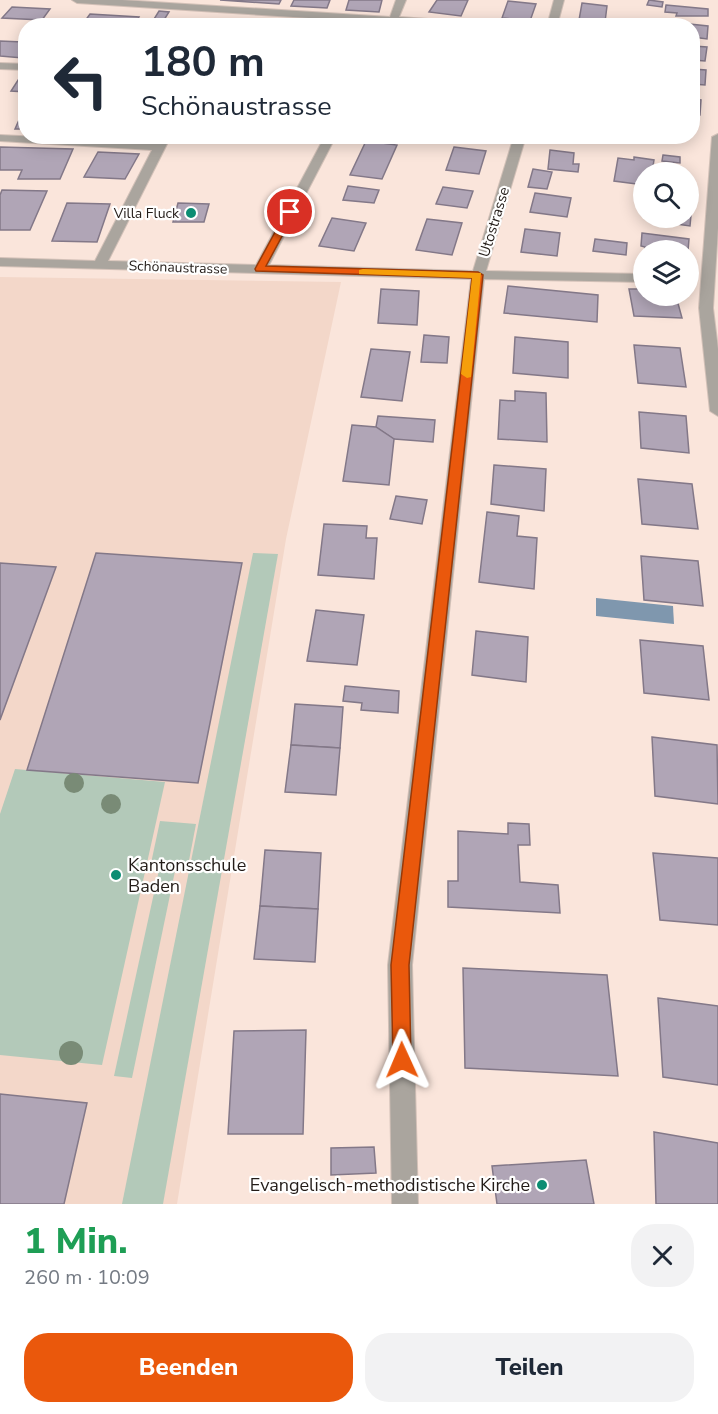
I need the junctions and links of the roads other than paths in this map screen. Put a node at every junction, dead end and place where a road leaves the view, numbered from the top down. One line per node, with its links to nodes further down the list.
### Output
1 (77, 0): 4 (street)
2 (401, 0): 5 (street)
3 (559, 0): 6 (street)
4 (324, 18)
5 (394, 18)
6 (554, 18)
7 (0, 66): 8 (street)
8 (18, 67)
9 (718, 136): 20 (street)
10 (0, 138): 11 (street)
11 (18, 138)
12 (162, 144): 16 (street)
13 (327, 144): 17 (street)
14 (518, 144): 18 (street, Utostrasse)
15 (0, 262): 16 (street, Schönaustrasse)
16 (100, 264): 17 (street, Schönaustrasse)
17 (260, 269): 18 (street, Schönaustrasse)
18 (478, 275): 19 (street, Schönaustrasse); 22 (street, Utostrasse)
19 (633, 278)
20 (707, 278): 21 (street)
21 (718, 411)
22 (405, 1204)

